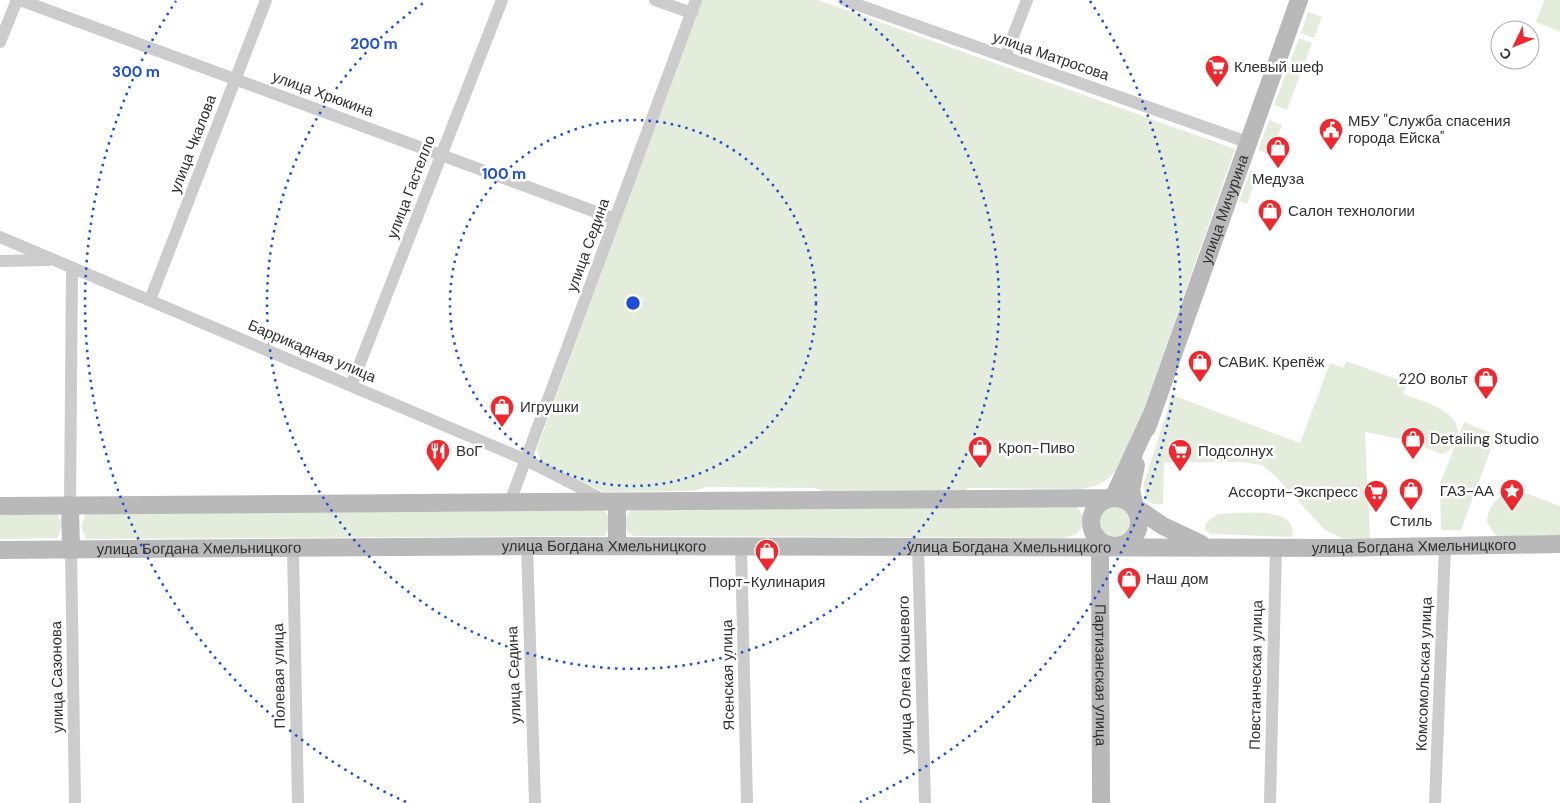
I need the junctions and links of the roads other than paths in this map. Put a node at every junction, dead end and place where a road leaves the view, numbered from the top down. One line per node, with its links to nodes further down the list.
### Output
1 (18, 0): 10 (street); 12 (street, улица Хрюкина)
2 (266, 0): 12 (street, улица Чкалова)
3 (502, 0): 14 (street, улица Гастелло)
4 (655, 0): 9 (street)
5 (696, 0): 9 (street, улица Седина)
6 (844, 0): 11 (street, улица Матросова)
7 (1027, 0): 11 (street)
8 (1299, 0): 13 (main road, улица Мичурина)
9 (692, 13): 15 (street, улица Седина)
10 (0, 42)
11 (1005, 57): 13 (street, улица Матросова)
12 (235, 79): 14 (street, улица Хрюкина); 20 (street, улица Чкалова)
13 (1247, 142): 22 (main road, улица Мичурина)
14 (440, 154): 15 (street, улица Хрюкина); 21 (street, улица Гастелло)
15 (615, 219): 23 (street, улица Седина)
16 (0, 237): 17 (street, Баррикадная улица)
17 (54, 260): 18 (street); 19 (street, Баррикадная улица)
18 (0, 261)
19 (72, 268): 20 (street, Баррикадная улица); 27 (street)
20 (150, 300): 21 (street, Баррикадная улица)
21 (351, 386): 23 (street, Баррикадная улица)
22 (1150, 418): 24 (main road, улица Мичурина); 29 (main road, улица Мичурина)
23 (526, 460): 25 (street, улица Седина); 26 (street, Баррикадная улица)
24 (1113, 498): 26 (main road); 29 (main road); 35 (main road)
25 (510, 502): 26 (main road); 27 (main road)
26 (613, 502): 32 (main road)
27 (70, 505): 28 (main road); 41 (main road)
28 (0, 506)
29 (1135, 507): 35 (main road); 37 (main road, улица Богдана Хмельницкого)
30 (1560, 544): 36 (main road, улица Богдана Хмельницкого)
31 (527, 546): 32 (main road, улица Богдана Хмельницкого); 38 (main road, улица Богдана Хмельницкого); 44 (street, улица Седина)
32 (617, 546): 33 (main road, улица Богдана Хмельницкого)
33 (741, 546): 34 (main road, улица Богдана Хмельницкого); 45 (street, Ясенская улица)
34 (918, 546): 35 (main road, улица Богдана Хмельницкого); 46 (street, улица Олега Кошевого)
35 (1108, 546): 37 (main road, улица Богдана Хмельницкого); 47 (main road, Партизанская улица)
36 (1445, 546): 39 (main road, улица Богдана Хмельницкого); 49 (street, Комсомольская улица)
37 (1209, 547): 39 (main road, улица Богдана Хмельницкого)
38 (293, 548): 41 (main road, улица Богдана Хмельницкого); 43 (street, Полевая улица)
39 (1276, 548): 48 (street, Повстанческая улица)
40 (0, 550): 41 (main road, улица Богдана Хмельницкого)
41 (71, 550): 42 (street, улица Сазонова)
42 (75, 803)
43 (298, 803)
44 (535, 803)
45 (747, 803)
46 (925, 803)
47 (1101, 803)
48 (1270, 803)
49 (1435, 803)

